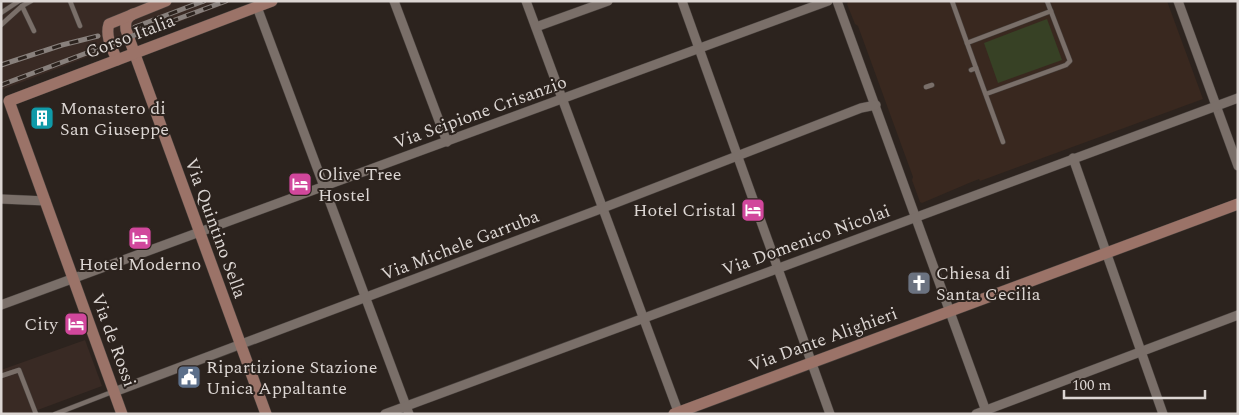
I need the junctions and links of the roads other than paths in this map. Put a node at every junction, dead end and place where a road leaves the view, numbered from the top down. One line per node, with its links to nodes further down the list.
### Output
1 (19, 1): 19 (lane)
2 (31, 1): 16 (lane)
3 (70, 1): 22 (lane)
4 (166, 1): 20 (street)
5 (272, 1): 17 (street, Corso Italia)
6 (394, 1): 37 (street)
7 (526, 1): 23 (street)
8 (608, 1): 15 (street)
9 (682, 1): 26 (street)
10 (828, 1): 26 (street, Via Scipione Crisanzio)
11 (837, 1): 35 (street)
12 (952, 1): 25 (lane)
13 (1047, 1): 18 (lane)
14 (1178, 1): 36 (street)
15 (590, 4): 23 (street)
16 (22, 6): 21 (lane); 24 (lane)
17 (258, 6): 27 (street, Corso Italia); 42 (street)
18 (1051, 12): 25 (lane); 31 (lane)
19 (1, 13)
20 (133, 14): 27 (street, Via Quintino Sella); 28 (street)
21 (1, 25)
22 (80, 26)
23 (536, 27): 33 (street)
24 (34, 32)
25 (967, 43): 31 (lane)
26 (699, 48): 33 (street, Via Scipione Crisanzio); 39 (street)
27 (134, 53): 28 (street, Corso Italia); 48 (street, Via Quintino Sella)
28 (117, 60): 34 (street, Corso Italia)
29 (932, 85): 30 (lane)
30 (926, 87)
31 (986, 94): 38 (lane)
32 (1238, 98): 36 (street, Via Domenico Nicolai)
33 (562, 99): 37 (street, Via Scipione Crisanzio); 46 (street)
34 (5, 102): 44 (street, Via de Rossi)
35 (876, 105): 39 (street, Via Michele Garruba); 47 (street)
36 (1216, 106): 40 (street, Via Domenico Nicolai); 41 (street)
37 (447, 142): 42 (street, Via Scipione Crisanzio)
38 (1003, 142)
39 (738, 156): 46 (street, Via Michele Garruba); 50 (street)
40 (1073, 158): 47 (street, Via Domenico Nicolai); 49 (street)
41 (1238, 166)
42 (325, 187): 48 (street, Via Scipione Crisanzio); 52 (street)
43 (1, 199): 44 (street)
44 (46, 202): 51 (street, Via de Rossi)
45 (1238, 204): 49 (street, Via Dante Alighieri)
46 (602, 208): 52 (street, Via Michele Garruba); 56 (street)
47 (916, 216): 50 (street, Via Domenico Nicolai); 54 (street)
48 (199, 233): 51 (street, Via Scipione Crisanzio); 57 (street, Via Quintino Sella)
49 (1106, 253): 54 (street, Via Dante Alighieri); 58 (street)
50 (778, 267): 56 (street, Via Domenico Nicolai); 59 (street)
51 (73, 279): 53 (street, Via Scipione Crisanzio); 61 (street, Via de Rossi)
52 (367, 297): 57 (street, Via Michele Garruba); 62 (street)
53 (1, 306)
54 (950, 311): 59 (street, Via Dante Alighieri); 63 (street)
55 (1238, 315): 58 (street)
56 (644, 318): 62 (street, Via Domenico Nicolai); 64 (street)
57 (240, 345): 61 (street, Via Michele Garruba); 68 (street, Via Quintino Sella)
58 (1141, 351): 63 (street); 72 (street)
59 (812, 362): 64 (street, Via Dante Alighieri); 70 (street)
60 (1, 376): 65 (lane)
61 (114, 392): 66 (lane, Via Michele Garruba); 67 (street, Via de Rossi)
62 (408, 410): 69 (street, Via Domenico Nicolai)
63 (986, 412): 71 (street)
64 (677, 413)
65 (36, 414)
66 (55, 414)
67 (122, 414)
68 (266, 414)
69 (385, 414)
70 (830, 414)
71 (976, 414)
72 (1163, 414)

